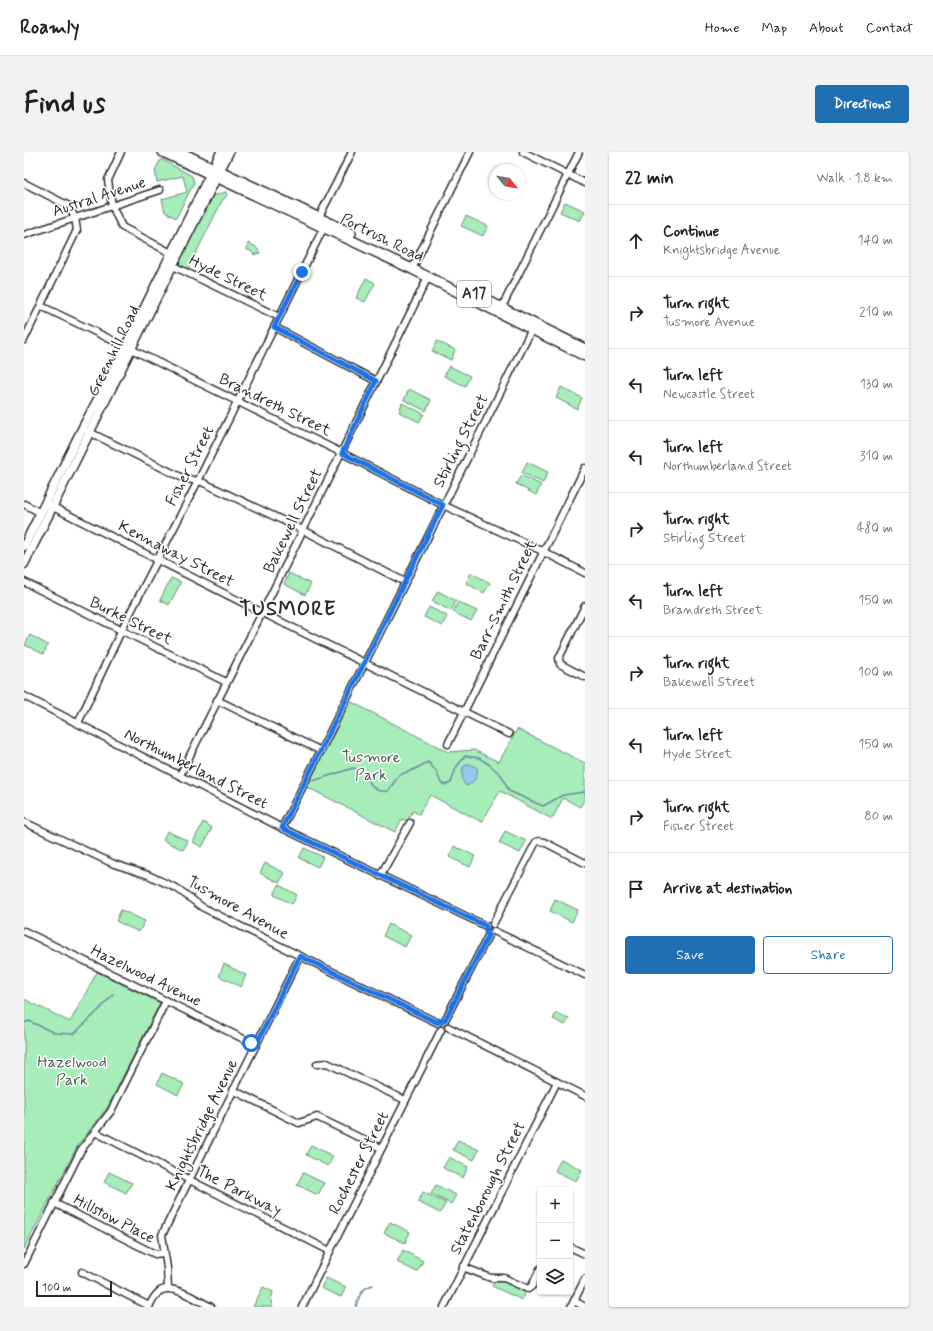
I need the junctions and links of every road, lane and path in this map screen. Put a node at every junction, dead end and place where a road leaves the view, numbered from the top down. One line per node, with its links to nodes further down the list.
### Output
1 (121, 152): 15 (street)
2 (163, 152): 10 (highway, Portrush Road / A17)
3 (180, 152): 10 (highway, Portrush Road / A17)
4 (221, 152): 10 (main road, Greenhill Road)
5 (229, 152): 10 (main road, Greenhill Road)
6 (352, 152): 16 (street)
7 (470, 152): 22 (street)
8 (523, 152): 11 (street)
9 (579, 152): 11 (street)
10 (215, 173): 16 (highway, Portrush Road / A17); 18 (highway, Portrush Road / A17); 20 (main road, Greenhill Road); 21 (main road, Greenhill Road)
11 (568, 175): 13 (street); 25 (street)
12 (24, 183): 17 (street)
13 (585, 183)
14 (160, 190): 15 (street, Austral Avenue)
15 (112, 206): 17 (street, Austral Avenue); 20 (street)
16 (319, 217): 18 (highway, Portrush Road / A17)
17 (75, 218): 19 (street, Austral Avenue); 24 (street)
18 (328, 225): 22 (highway, Portrush Road / A17); 26 (street, Fisher Street)
19 (24, 235)
20 (171, 253): 21 (main road, Greenhill Road)
21 (169, 264): 26 (street, Hyde Street); 30 (main road, Greenhill Road)
22 (413, 266): 23 (highway, Portrush Road / A17); 25 (highway, Portrush Road / A17)
23 (428, 277): 27 (highway, Portrush Road / A17); 33 (street, Bakewell Street)
24 (41, 306): 29 (street); 30 (street, Brandreth Street)
25 (502, 307): 27 (highway, Portrush Road / A17)
26 (279, 317): 28 (street, Fisher Street)
27 (533, 326): 31 (highway, Portrush Road / A17); 32 (highway, Portrush Road / A17); 41 (street, Stirling Street)
28 (274, 327): 33 (street); 34 (street, Fisher Street)
29 (24, 340)
30 (128, 348): 34 (street, Brandreth Street); 35 (main road, Greenhill Road)
31 (585, 349)
32 (585, 356)
33 (376, 381): 36 (street, Bakewell Street)
34 (237, 401): 36 (street, Brandreth Street); 38 (street, Fisher Street)
35 (86, 431): 38 (street); 40 (main road, Greenhill Road)
36 (342, 453): 41 (street, Brandreth Street); 43 (street, Bakewell Street)
37 (585, 468): 45 (street, Barr-Smith Street)
38 (198, 480): 43 (street); 46 (street, Fisher Street)
39 (24, 504): 42 (street)
40 (50, 505): 42 (main road, Greenhill Road); 46 (street, Kennaway Street); 47 (main road, Greenhill Road)
41 (443, 505): 45 (street, Brandreth Street); 50 (street, Stirling Street)
42 (41, 513): 44 (main road, Greenhill Road)
43 (303, 530): 50 (street); 52 (street, Bakewell Street)
44 (24, 546)
45 (542, 552): 48 (street, Brandreth Street); 59 (street, Barr-Smith Street)
46 (157, 560): 52 (street, Kennaway Street); 53 (street, Fisher Street)
47 (24, 564)
48 (585, 573)
49 (24, 582): 53 (street, Burke Street)
50 (405, 582): 54 (street, Stirling Street)
51 (585, 606): 55 (street)
52 (262, 612): 54 (street, Kennaway Street); 56 (street, Bakewell Street)
53 (122, 631): 56 (street, Burke Street); 60 (street, Fisher Street)
54 (365, 662): 59 (street, Kennaway Street); 63 (street, Stirling Street)
55 (585, 677)
56 (226, 682): 58 (street, Bakewell Street)
57 (24, 696): 60 (street, Northumberland Street)
58 (217, 700): 63 (street); 64 (street, Bakewell Street)
59 (464, 711): 61 (street, Kennaway Street); 62 (street, Barr-Smith Street)
60 (78, 723): 64 (street, Northumberland Street)
61 (509, 734)
62 (448, 744)
63 (321, 751): 67 (street, Stirling Street)
64 (180, 775): 67 (street, Northumberland Street)
65 (24, 822): 72 (street, Tusmore Avenue)
66 (410, 823): 69 (street)
67 (282, 828): 69 (street, Northumberland Street)
68 (585, 863): 70 (street)
69 (380, 876): 70 (street, Northumberland Street)
70 (492, 930): 73 (street); 75 (street)
71 (24, 931): 74 (street, Hazelwood Avenue)
72 (300, 956): 76 (street, Tusmore Avenue); 79 (street, Knightsbridge Avenue)
73 (585, 975)
74 (166, 1001): 79 (street, Hazelwood Avenue); 85 (street)
75 (445, 1020): 76 (street); 77 (street)
76 (438, 1023): 78 (street)
77 (448, 1027): 78 (street); 81 (street)
78 (441, 1030): 84 (street, Rochester Street)
79 (256, 1045): 82 (street, Knightsbridge Avenue)
80 (317, 1064): 84 (street)
81 (556, 1082): 83 (street); 94 (street, Statenborough Street)
82 (234, 1090): 86 (street); 87 (street, Knightsbridge Avenue)
83 (585, 1096)
84 (405, 1100): 86 (street, Rochester Street)
85 (95, 1132): 87 (street, The Parkway); 88 (street)
86 (381, 1148): 90 (street, Rochester Street)
87 (189, 1180): 90 (street, The Parkway); 91 (street, Knightsbridge Avenue)
88 (54, 1203): 91 (street, Hillstow Place); 93 (street)
89 (573, 1248): 92 (street)
90 (330, 1251): 102 (street, Rochester Street)
91 (164, 1253): 98 (street, Knightsbridge Avenue)
92 (585, 1254)
93 (24, 1264)
94 (463, 1268): 96 (street); 103 (street, Statenborough Street)
95 (82, 1272): 100 (street)
96 (537, 1275)
97 (585, 1279): 99 (street)
98 (168, 1288): 100 (street); 101 (street)
99 (572, 1304): 104 (street)
100 (149, 1306)
101 (211, 1307)
102 (302, 1307)
103 (444, 1307)
104 (585, 1307)

